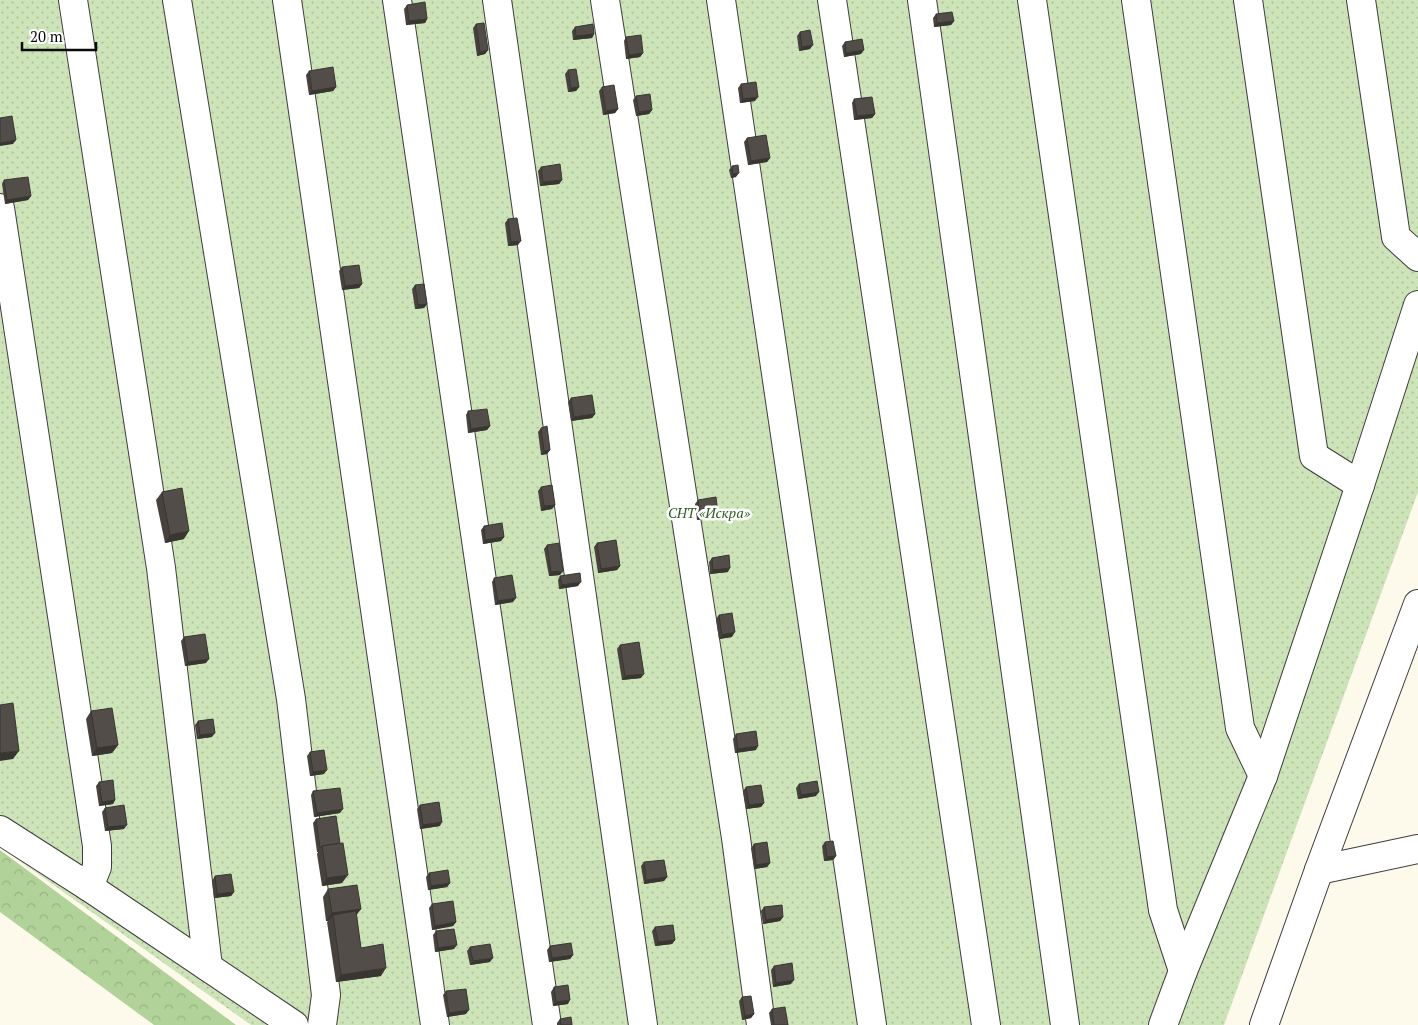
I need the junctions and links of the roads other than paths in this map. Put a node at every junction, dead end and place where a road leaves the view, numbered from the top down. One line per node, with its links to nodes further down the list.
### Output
1 (73, 0): 25 (lane)
2 (177, 0): 28 (lane)
3 (287, 0): 29 (lane)
4 (397, 0): 30 (lane)
5 (497, 0): 31 (lane)
6 (605, 0): 32 (lane)
7 (721, 0): 33 (lane)
8 (832, 0): 34 (lane)
9 (922, 0): 35 (lane)
10 (1032, 0): 26 (lane)
11 (1136, 0): 20 (lane)
12 (1248, 0): 17 (lane)
13 (1361, 0): 15 (lane)
14 (0, 208): 24 (lane)
15 (1418, 257)
16 (1418, 305): 17 (lane)
17 (1360, 485): 20 (lane)
18 (1418, 604): 19 (lane)
19 (1412, 642): 23 (lane)
20 (1263, 776): 26 (lane)
21 (0, 830): 24 (lane)
22 (1418, 849): 23 (lane)
23 (1319, 870): 37 (lane)
24 (89, 887): 25 (lane)
25 (208, 967): 27 (lane)
26 (1183, 971): 36 (lane)
27 (294, 1025)
28 (322, 1025)
29 (435, 1025)
30 (547, 1025)
31 (643, 1025)
32 (761, 1025)
33 (872, 1025)
34 (986, 1025)
35 (1066, 1025)
36 (1163, 1025)
37 (1264, 1025)

